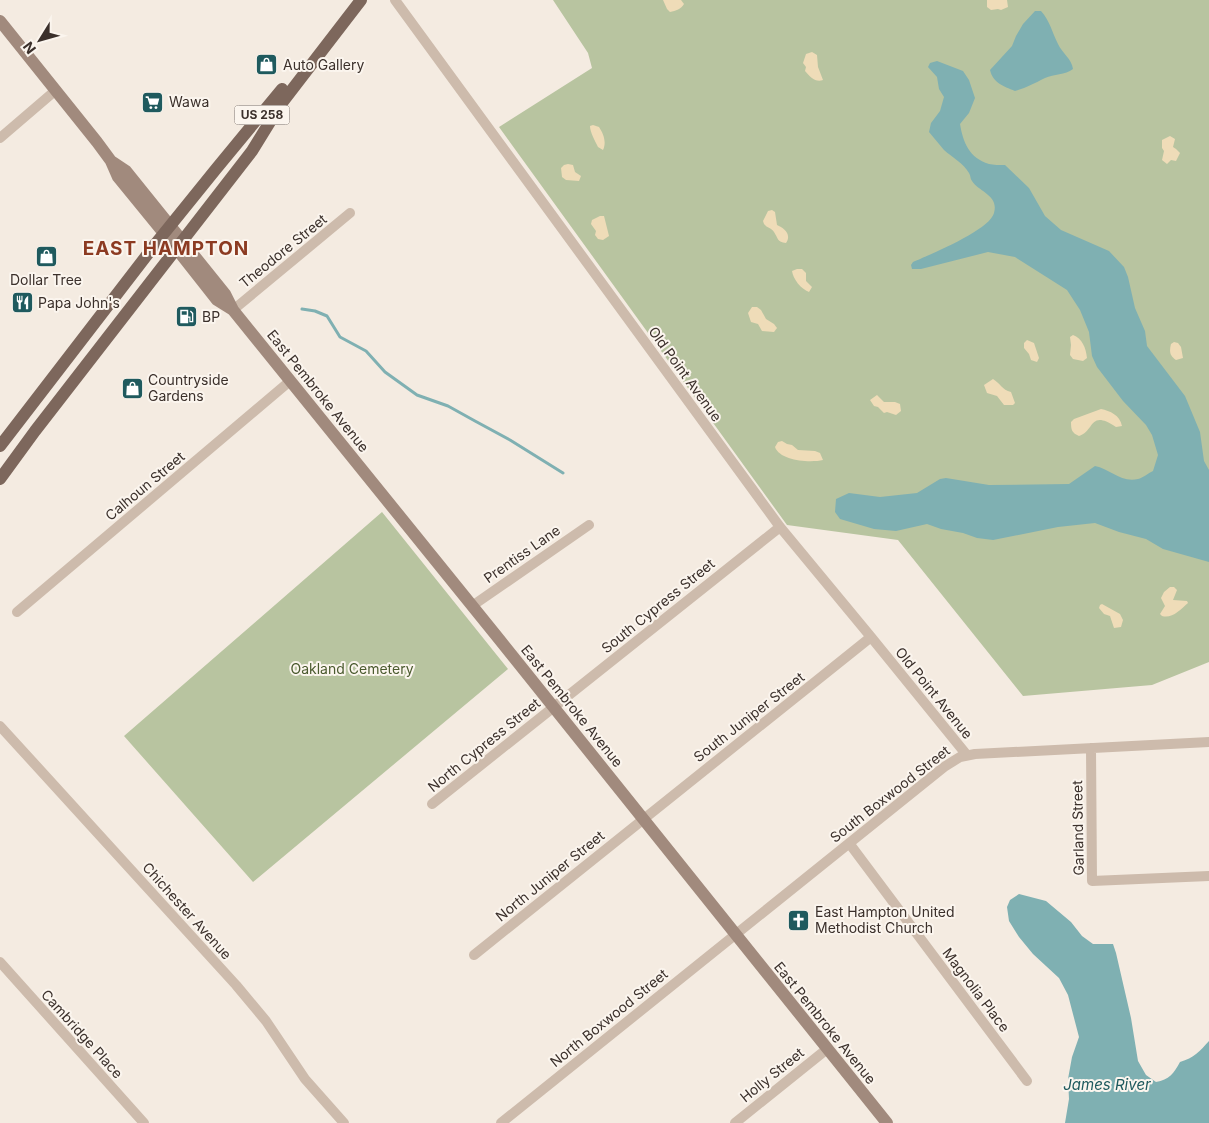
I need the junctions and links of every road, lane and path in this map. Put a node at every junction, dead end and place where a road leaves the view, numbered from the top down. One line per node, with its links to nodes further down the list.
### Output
1 (350, 0): 8 (main road, US 258)
2 (361, 0): 9 (main road, US 258)
3 (395, 0): 15 (street, Old Point Avenue)
4 (0, 21): 5 (main road, East Pembroke Avenue)
5 (56, 90): 6 (street); 8 (main road, East Pembroke Avenue)
6 (0, 138)
7 (350, 213): 10 (street, Theodore Street)
8 (167, 230): 9 (main road, East Pembroke Avenue); 12 (main road, US 258)
9 (179, 244): 10 (main road, East Pembroke Avenue); 13 (main road, US 258)
10 (233, 310): 11 (main road, East Pembroke Avenue)
11 (290, 381): 16 (main road, East Pembroke Avenue); 17 (street, Calhoun Street)
12 (0, 446)
13 (0, 479)
14 (589, 525): 16 (street, Prentiss Lane)
15 (780, 527): 18 (street, Old Point Avenue); 19 (street, South Cypress Street)
16 (472, 606): 19 (main road, East Pembroke Avenue)
17 (17, 612)
18 (871, 637): 23 (street, Old Point Avenue); 25 (street, South Juniper Street)
19 (554, 707): 24 (street, North Cypress Street); 25 (main road, East Pembroke Avenue)
20 (0, 726): 34 (street, Chichester Avenue)
21 (1209, 742): 22 (street, South Boxwood Street)
22 (1091, 748): 23 (street, South Boxwood Street); 27 (street, Garland Street)
23 (966, 754): 26 (street, South Boxwood Street)
24 (432, 804)
25 (643, 819): 28 (main road, East Pembroke Avenue); 29 (street, North Juniper Street)
26 (849, 843): 28 (street, South Boxwood Street); 32 (street, Magnolia Place)
27 (1209, 876)
28 (735, 934): 31 (main road, East Pembroke Avenue); 35 (street, North Boxwood Street)
29 (474, 955)
30 (0, 962): 33 (street, Cambridge Place)
31 (827, 1049): 36 (street, Holly Street); 37 (main road, East Pembroke Avenue)
32 (1027, 1081)
33 (144, 1123)
34 (344, 1123)
35 (501, 1123)
36 (735, 1123)
37 (887, 1123)

